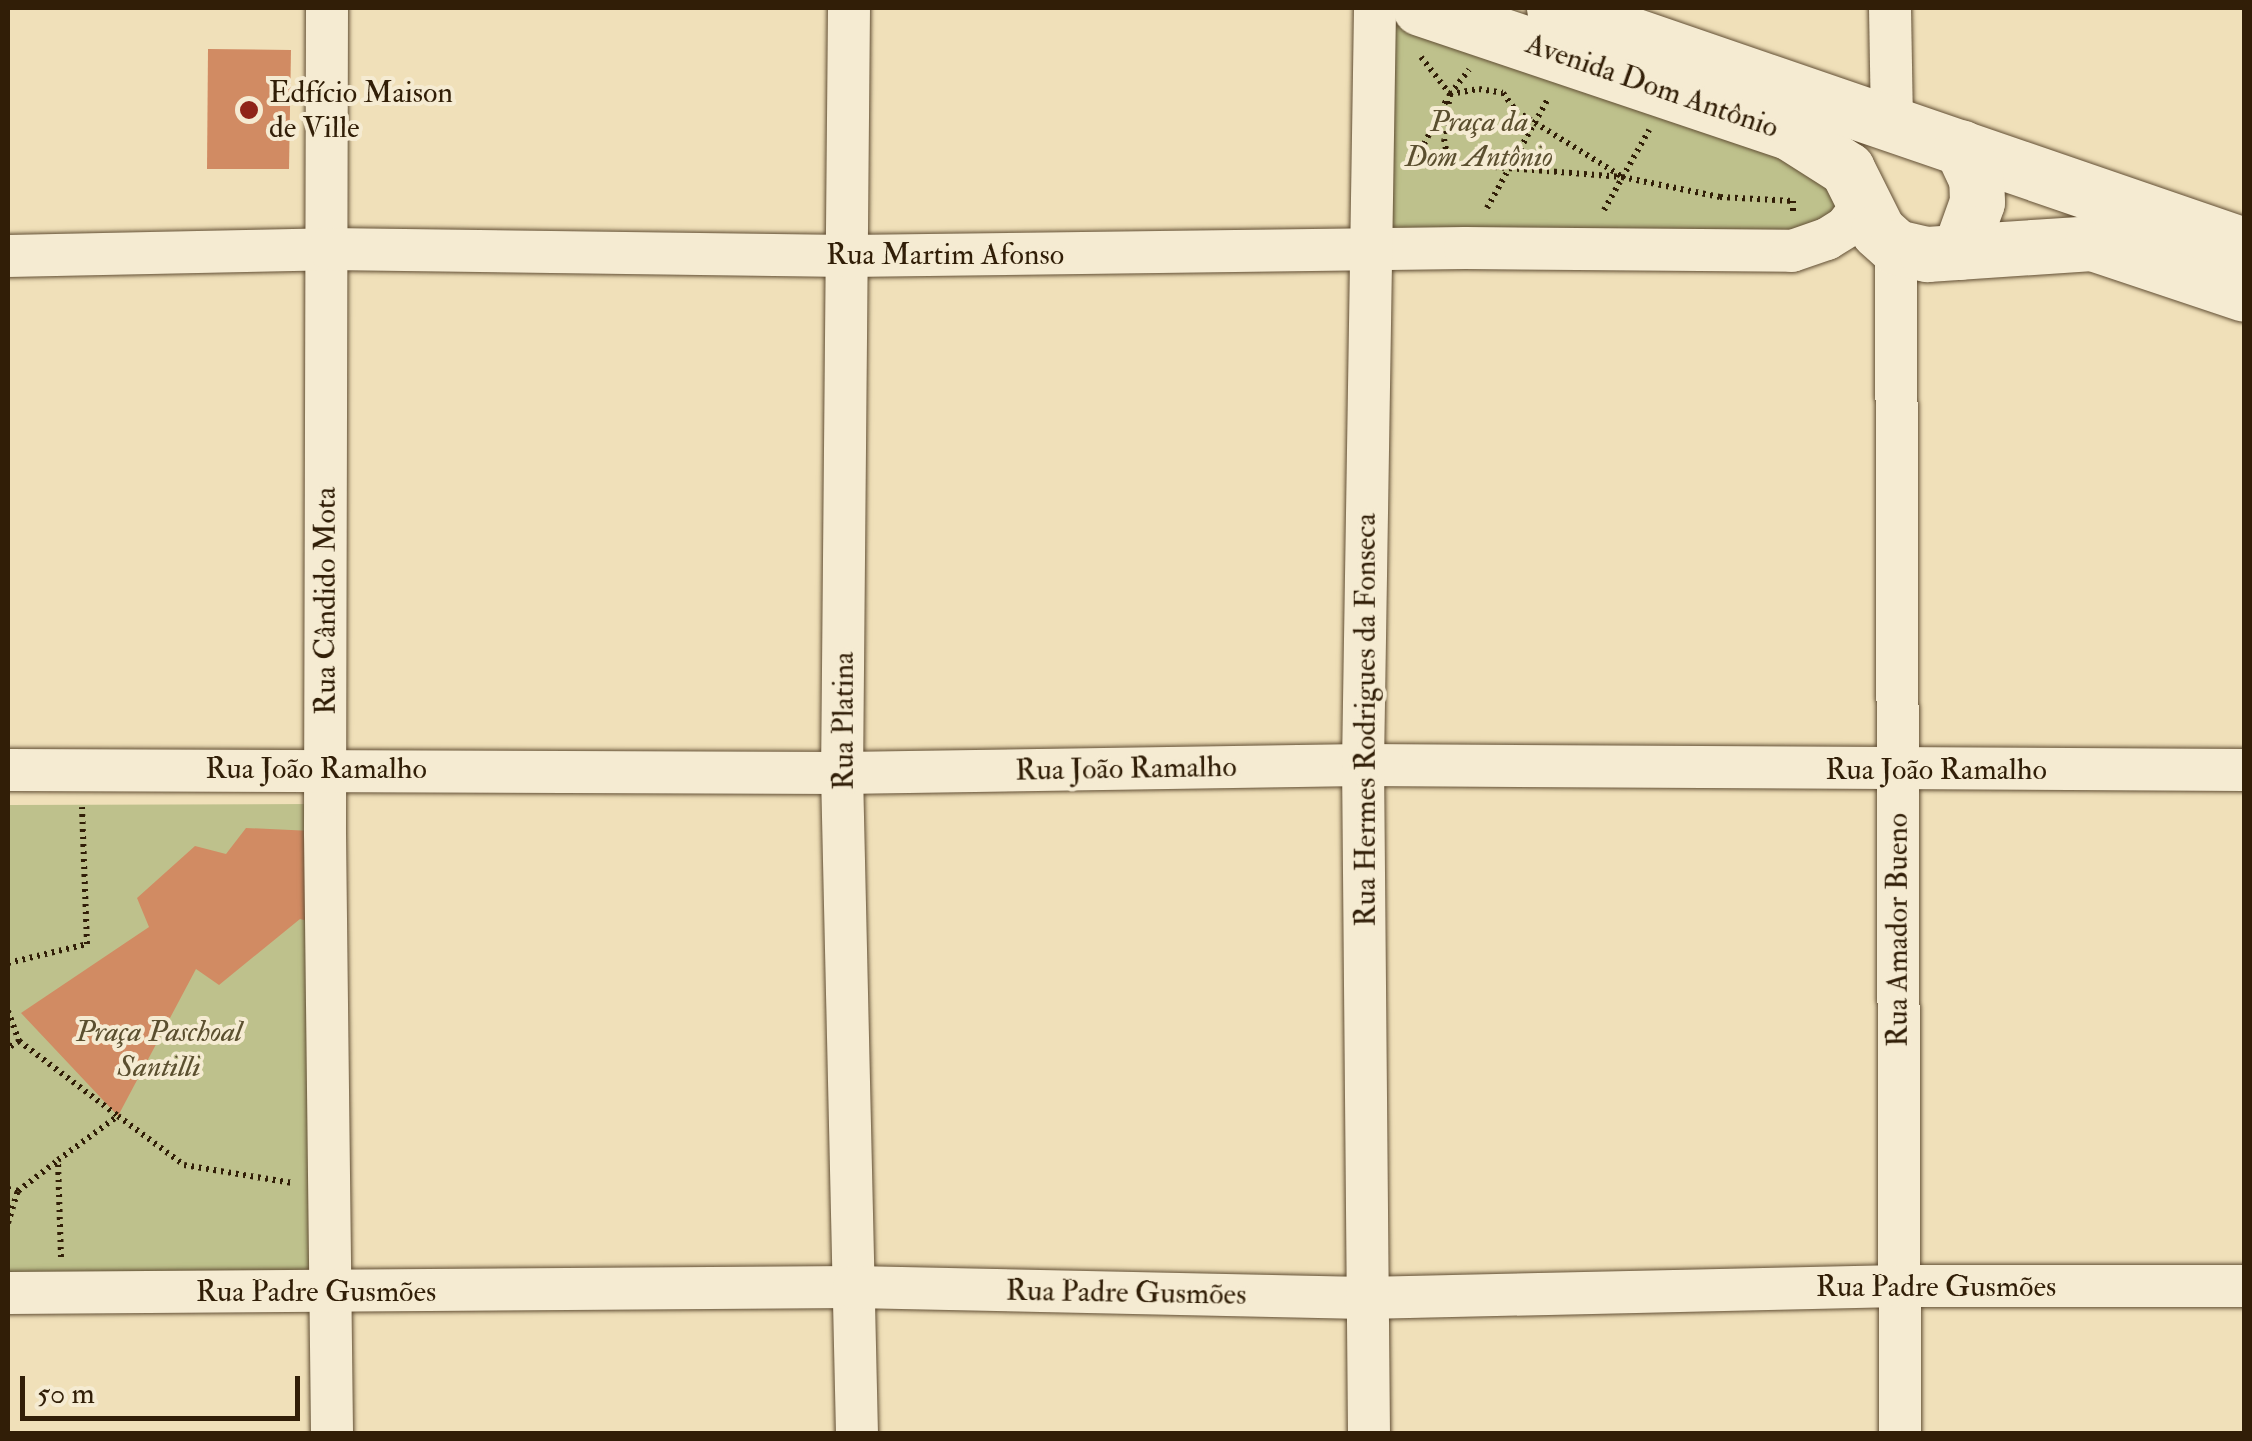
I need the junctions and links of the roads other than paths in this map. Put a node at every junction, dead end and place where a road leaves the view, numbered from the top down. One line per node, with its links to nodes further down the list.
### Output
1 (326, 8): 12 (street, Rua Cândido Mota)
2 (849, 8): 16 (street, Rua Platina)
3 (1376, 8): 13 (street, Rua Hermes Rodrigues da Fonseca)
4 (1420, 8): 6 (main road, Avenida Dom Antônio)
5 (1890, 8): 7 (street)
6 (1563, 32): 7 (main road, Avenida Dom Antônio); 9 (main road, Avenida Dom Antônio)
7 (1892, 124): 8 (main road, Avenida Dom Antônio); 9 (main road)
8 (1961, 147): 10 (main road, Avenida Dom Antônio); 14 (main road)
9 (1864, 202): 11 (main road, Avenida Dom Antônio); 13 (street, Rua Martim Afonso)
10 (2244, 245)
11 (1896, 247): 14 (main road); 22 (street, Rua Amador Bueno)
12 (329, 250): 15 (street, Rua Martim Afonso); 16 (street, Rua Martim Afonso); 19 (street, Rua Cândido Mota)
13 (1372, 252): 16 (street, Rua Martim Afonso); 18 (street, Rua Hermes Rodrigues da Fonseca)
14 (1959, 252): 17 (main road)
15 (8, 256)
16 (848, 256): 23 (street, Rua Platina)
17 (2244, 294)
18 (1363, 765): 22 (street, Rua João Ramalho); 23 (street, Rua João Ramalho); 29 (street, Rua Hermes Rodrigues da Fonseca)
19 (325, 769): 20 (street, Rua João Ramalho); 23 (street, Rua João Ramalho); 27 (street, Rua Cândido Mota)
20 (8, 770)
21 (2244, 770): 22 (street, Rua João Ramalho)
22 (1897, 771): 24 (street, Rua Amador Bueno)
23 (842, 773): 26 (street, Rua Platina)
24 (1900, 1286): 25 (street, Rua Padre Gusmões); 29 (street, Rua Padre Gusmões); 33 (street, Rua Amador Bueno)
25 (2244, 1286)
26 (854, 1287): 27 (street, Rua Padre Gusmões); 29 (street, Rua Padre Gusmões); 31 (street, Rua Platina)
27 (330, 1292): 28 (street, Rua Padre Gusmões); 30 (street, Rua Cândido Mota)
28 (8, 1293)
29 (1365, 1298): 32 (street, Rua Hermes Rodrigues da Fonseca)
30 (332, 1434)
31 (857, 1434)
32 (1369, 1434)
33 (1900, 1434)

